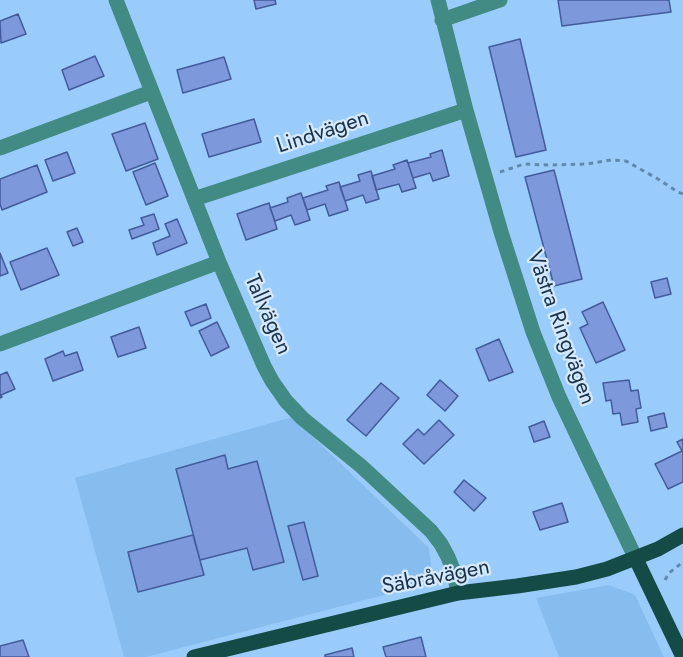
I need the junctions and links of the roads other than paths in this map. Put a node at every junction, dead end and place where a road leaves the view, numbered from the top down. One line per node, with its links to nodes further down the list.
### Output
1 (116, 0): 5 (street, Tallvägen)
2 (438, 0): 4 (street, Västra Ringvägen)
3 (500, 0): 4 (street)
4 (442, 20): 6 (street, Västra Ringvägen)
5 (151, 92): 7 (street); 8 (street, Tallvägen)
6 (466, 110): 8 (street, Lindvägen); 12 (street, Västra Ringvägen)
7 (0, 148)
8 (194, 199): 9 (street, Tallvägen)
9 (219, 262): 10 (street); 13 (street, Tallvägen)
10 (0, 344)
11 (683, 535): 12 (main road, Säbråvägen)
12 (636, 559): 13 (main road, Säbråvägen); 15 (main road, Västra Ringvägen)
13 (458, 592): 14 (main road, Säbråvägen)
14 (194, 657)
15 (683, 657)

